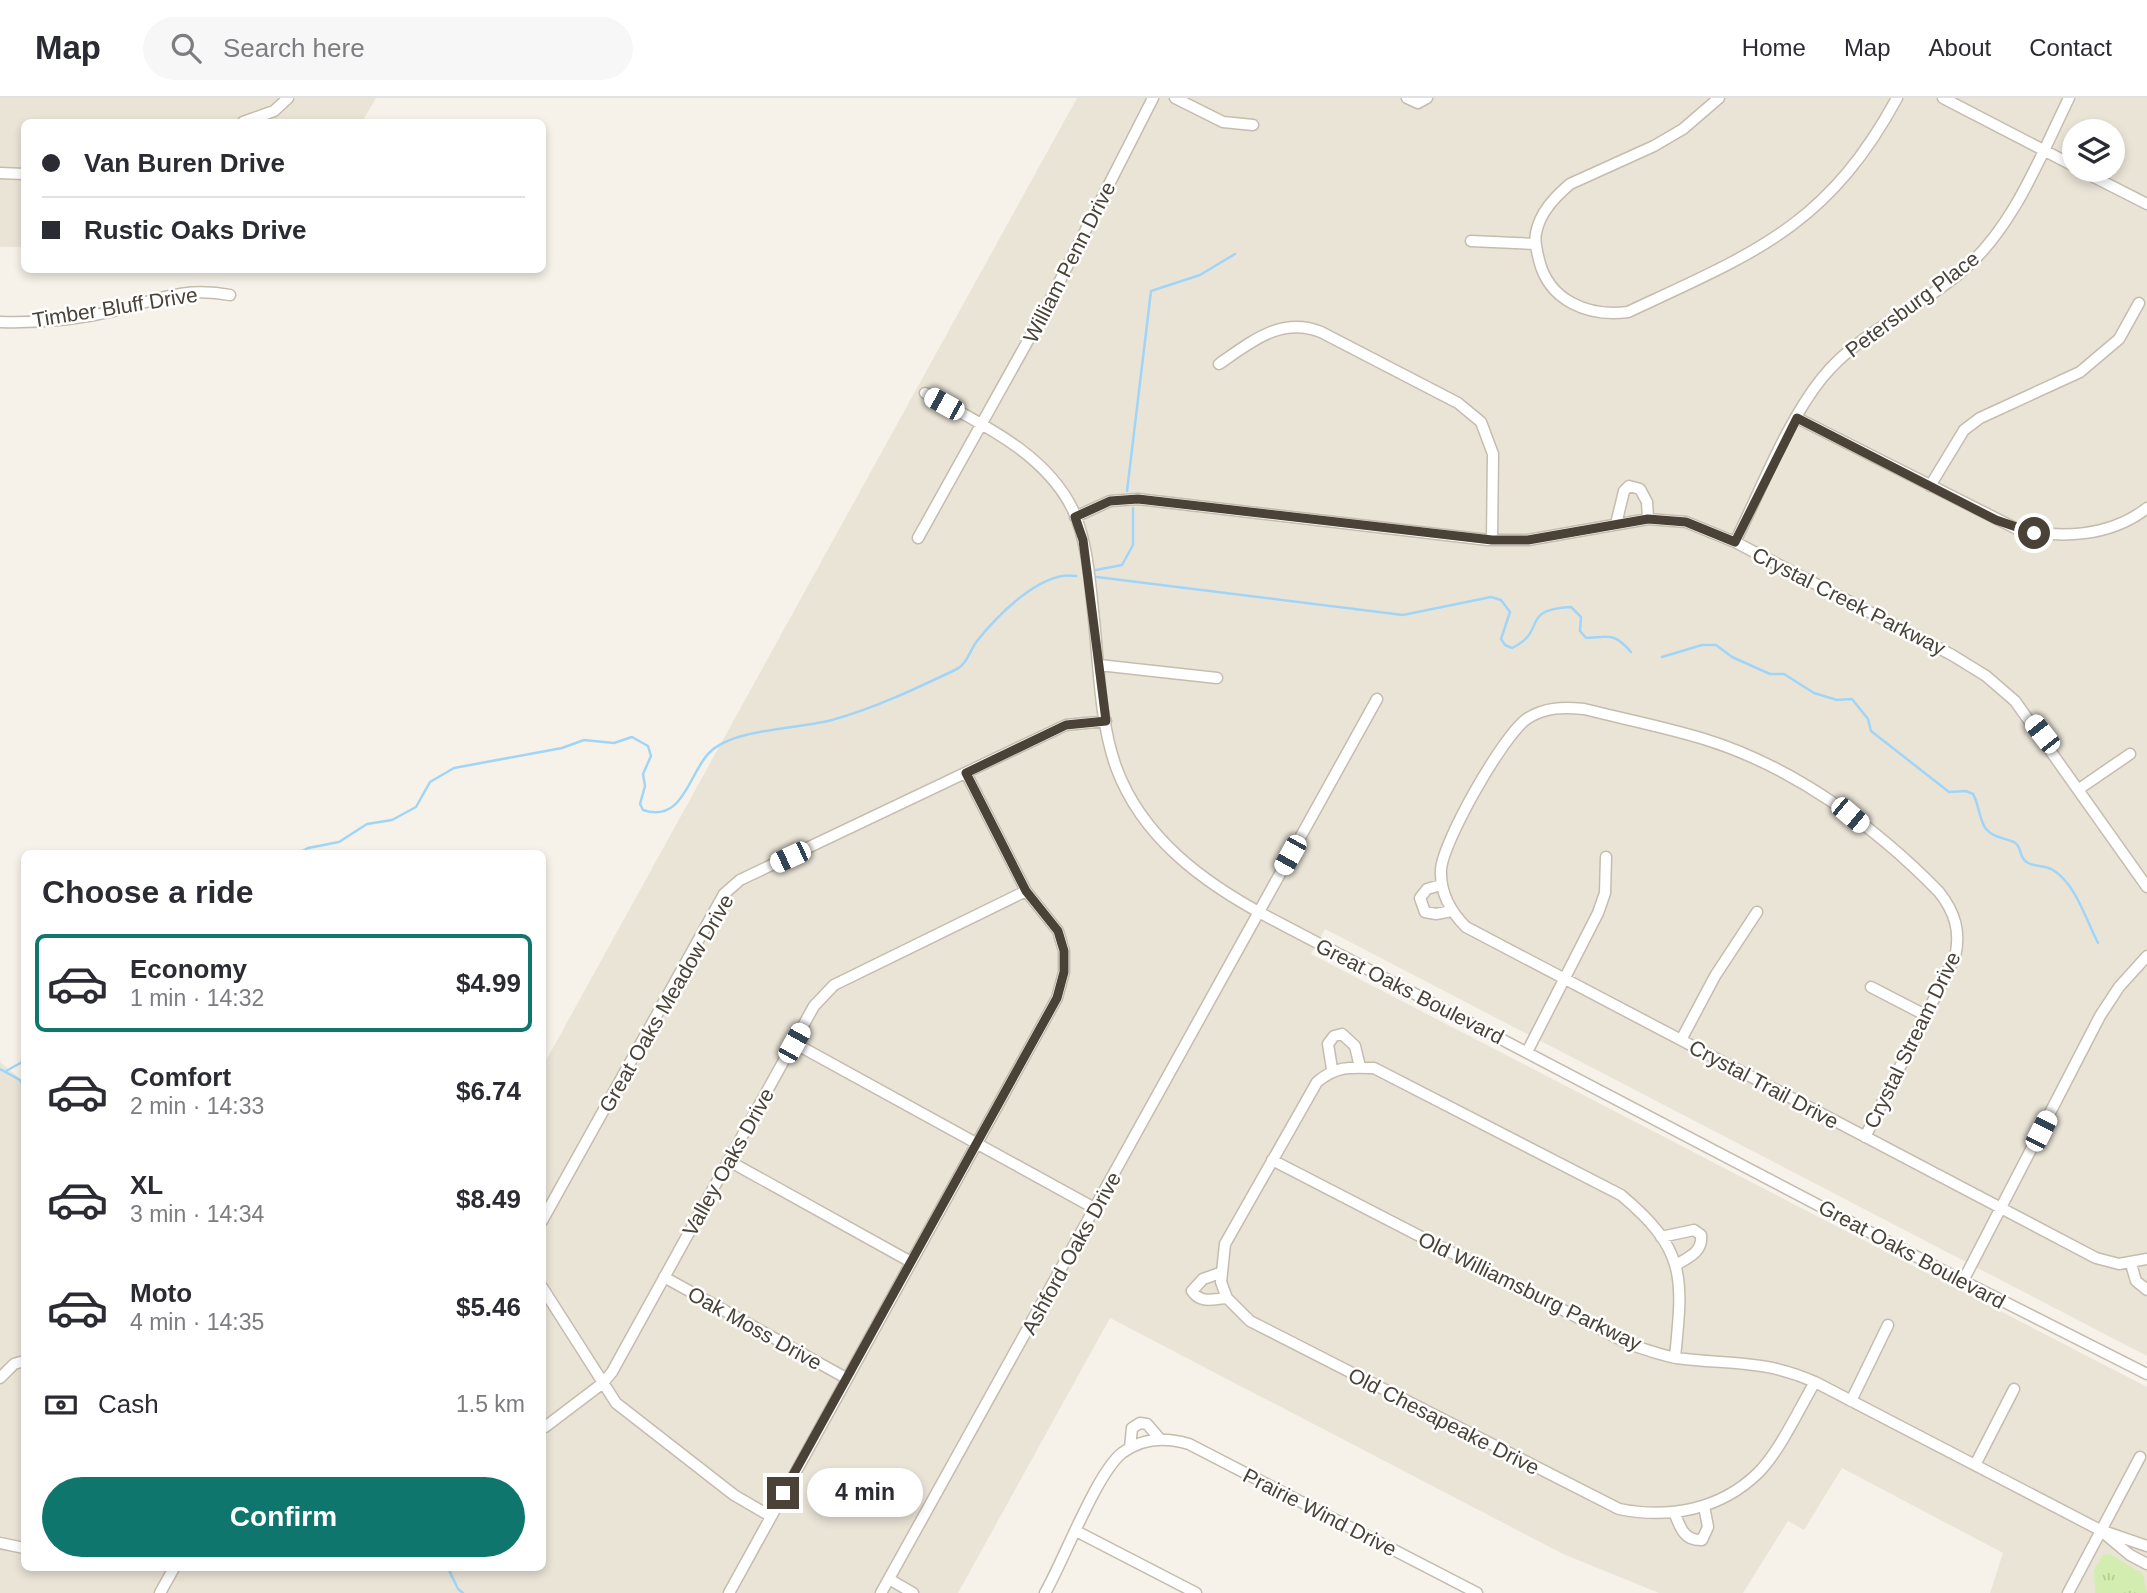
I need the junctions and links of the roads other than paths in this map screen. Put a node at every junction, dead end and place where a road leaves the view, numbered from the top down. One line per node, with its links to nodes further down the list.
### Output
1 (288, 98): 10 (street)
2 (1153, 98): 26 (street, William Penn Drive)
3 (1175, 98): 11 (street)
4 (1407, 98): 5 (street)
5 (1427, 98)
6 (1719, 98): 19 (street)
7 (1897, 98): 19 (street)
8 (1943, 98): 12 (street)
9 (2070, 98): 12 (street, Petersburg Place)
10 (251, 119)
11 (1253, 125)
12 (2043, 150): 13 (street); 25 (street, Petersburg Place)
13 (2062, 160)
14 (0, 173): 15 (street)
15 (21, 174)
16 (2104, 182): 17 (street)
17 (2147, 204)
18 (1471, 242): 19 (street)
19 (1535, 244)
20 (230, 295): 22 (street, Timber Bluff Drive)
21 (2139, 303): 27 (street)
22 (0, 322)
23 (1219, 364): 33 (street)
24 (925, 393): 26 (street, Great Oaks Boulevard)
25 (1797, 418): 27 (street); 34 (street, Petersburg Place)
26 (982, 424): 29 (street, Great Oaks Boulevard); 32 (street, William Penn Drive)
27 (1930, 486): 28 (street)
28 (2147, 508)
29 (1075, 517): 33 (street, Crystal Creek Parkway); 35 (street, Great Oaks Boulevard)
30 (1648, 519): 31 (street, Crystal Creek Parkway); 31 (street); 34 (street, Crystal Creek Parkway)
31 (1616, 524): 33 (street, Crystal Creek Parkway)
32 (918, 538)
33 (1492, 540)
34 (1735, 542): 41 (street, Crystal Creek Parkway)
35 (1099, 665): 36 (street); 38 (street, Great Oaks Boulevard)
36 (1217, 678)
37 (1377, 699): 47 (street, Ashford Oaks Drive)
38 (1106, 721): 40 (street, Great Oaks Meadow Drive); 47 (street, Great Oaks Boulevard)
39 (2130, 754): 41 (street)
40 (966, 773): 45 (street); 64 (street, Great Oaks Meadow Drive)
41 (2079, 789): 44 (street, Crystal Creek Parkway)
42 (1606, 857): 50 (street)
43 (1441, 885): 46 (street); 46 (street); 52 (street, Crystal Stream Drive)
44 (2147, 887)
45 (1026, 891): 54 (street, Valley Oaks Drive); 59 (street)
46 (1452, 911): 50 (street)
47 (1259, 912): 55 (street, Great Oaks Boulevard); 63 (street, Ashford Oaks Drive)
48 (1757, 912): 53 (street)
49 (2147, 956): 62 (street)
50 (1564, 980): 53 (street, Crystal Trail Drive); 55 (street)
51 (1871, 987): 52 (street)
52 (1927, 1016): 58 (street, Crystal Stream Drive)
53 (1681, 1040): 58 (street, Crystal Trail Drive)
54 (794, 1043): 59 (street); 61 (street, Valley Oaks Drive)
55 (1528, 1052): 72 (street, Great Oaks Boulevard)
56 (1360, 1067): 57 (street); 57 (street); 65 (street)
57 (1332, 1069): 60 (street)
58 (1864, 1137): 62 (street, Crystal Trail Drive)
59 (977, 1143): 63 (street); 67 (street)
60 (1272, 1160): 70 (street); 77 (street, Old Williamsburg Parkway)
61 (729, 1161): 67 (street); 71 (street, Valley Oaks Drive)
62 (2002, 1207): 68 (street, Crystal Trail Drive); 72 (street)
63 (1096, 1209): 101 (street, Ashford Oaks Drive)
64 (546, 1214)
65 (1661, 1237): 69 (street); 69 (street)
66 (2147, 1259): 68 (street)
67 (911, 1262): 81 (street)
68 (2132, 1264): 73 (street)
69 (1676, 1265): 77 (street)
70 (1220, 1273): 75 (street); 75 (street)
71 (664, 1277): 81 (street, Oak Moss Drive); 83 (street, Valley Oaks Drive)
72 (1963, 1281): 79 (street, Great Oaks Boulevard)
73 (2147, 1290)
74 (546, 1293): 83 (street)
75 (1227, 1298): 92 (street, Old Chesapeake Drive)
76 (1888, 1325): 85 (street)
77 (1675, 1357): 82 (street, Old Williamsburg Parkway)
78 (21, 1362): 80 (street)
79 (2147, 1374)
80 (0, 1378)
81 (846, 1378): 93 (street)
82 (1815, 1382): 85 (street, Old Williamsburg Parkway); 91 (street, Old Chesapeake Drive)
83 (603, 1383): 86 (street); 93 (street)
84 (2014, 1389): 90 (street)
85 (1851, 1401): 90 (street, Old Williamsburg Parkway)
86 (546, 1426)
87 (1160, 1439): 88 (street, Prairie Wind Drive); 88 (street, Prairie Wind Drive); 108 (street, Prairie Wind Drive)
88 (1130, 1448): 94 (street, Prairie Wind Drive)
89 (2140, 1457): 95 (street)
90 (1975, 1465): 95 (street, Old Williamsburg Parkway)
91 (1704, 1506): 92 (street, Old Chesapeake Drive); 92 (street)
92 (1674, 1512)
93 (770, 1516): 103 (street)
94 (1076, 1531): 106 (street, Prairie Wind Drive); 107 (street)
95 (2100, 1531): 97 (street, Old Williamsburg Parkway); 99 (street, Old Williamsburg Parkway); 109 (street)
96 (0, 1543): 98 (street)
97 (2147, 1546)
98 (21, 1547)
99 (2147, 1564)
100 (172, 1571): 102 (street)
101 (889, 1579): 104 (street, Ashford Oaks Drive); 105 (street)
102 (160, 1593)
103 (729, 1593)
104 (881, 1593)
105 (913, 1593)
106 (1045, 1593)
107 (1196, 1593)
108 (1477, 1593)
109 (2068, 1593)

